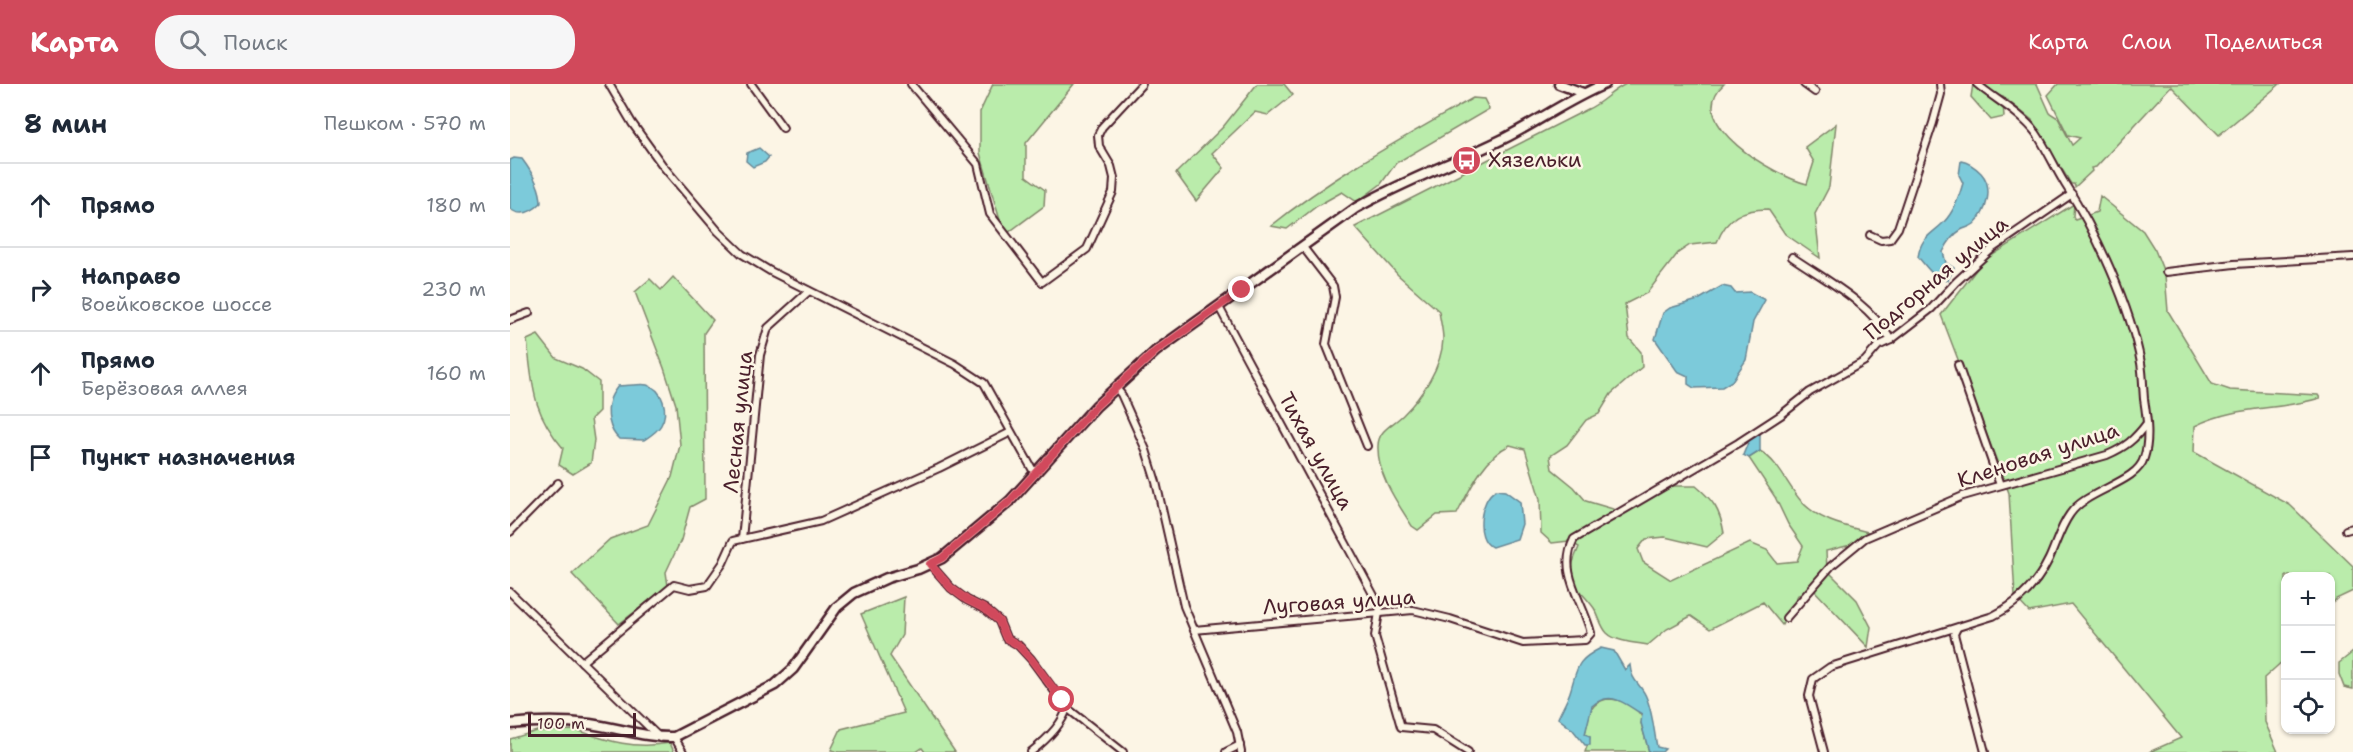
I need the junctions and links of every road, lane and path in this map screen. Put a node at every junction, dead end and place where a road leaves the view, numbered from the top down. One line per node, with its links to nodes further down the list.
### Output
1 (609, 84): 19 (street)
2 (752, 84): 12 (street)
3 (911, 84): 4 (street)
4 (1142, 84)
5 (1559, 84): 11 (street)
6 (1605, 84): 11 (street)
7 (1804, 84): 10 (street)
8 (1940, 84): 14 (street)
9 (1977, 84): 13 (street)
10 (1815, 92)
11 (1583, 93): 15 (street)
12 (783, 128)
13 (2072, 194): 23 (street, Подгорная улица); 26 (street)
14 (1870, 236)
15 (1303, 246): 20 (street); 29 (street)
16 (1792, 257): 23 (street)
17 (2353, 257): 18 (street)
18 (2166, 272)
19 (809, 291): 27 (street); 34 (street, Лесная улица)
20 (1218, 307): 25 (street); 37 (street, Тихая улица)
21 (529, 313): 22 (street)
22 (510, 320)
23 (1891, 340): 28 (street, Подгорная улица)
24 (1958, 365): 32 (street)
25 (1116, 388): 30 (street); 40 (street)
26 (2147, 422): 32 (street, Кленовая улица); 39 (street, Кленовая улица)
27 (1011, 432): 30 (street); 34 (street)
28 (1731, 445): 37 (street, Луговая улица)
29 (1366, 446)
30 (1035, 474): 35 (street)
31 (558, 483): 33 (street)
32 (2000, 485): 38 (street, Кленовая улица)
33 (510, 532)
34 (742, 540): 41 (street)
35 (930, 564): 42 (street); 44 (street)
36 (510, 592): 41 (street)
37 (1379, 612): 40 (street, Луговая улица); 51 (street)
38 (1786, 618)
39 (1957, 628): 52 (street, Кленовая улица); 53 (street)
40 (1194, 630): 46 (street)
41 (582, 662): 45 (street)
42 (1067, 708): 48 (street); 49 (street)
43 (510, 724): 45 (street)
44 (674, 737): 45 (street); 47 (street)
45 (660, 738)
46 (1240, 748): 50 (street)
47 (683, 752)
48 (1031, 752)
49 (1124, 752)
50 (1226, 752)
51 (1468, 752)
52 (1824, 752)
53 (1985, 752)

